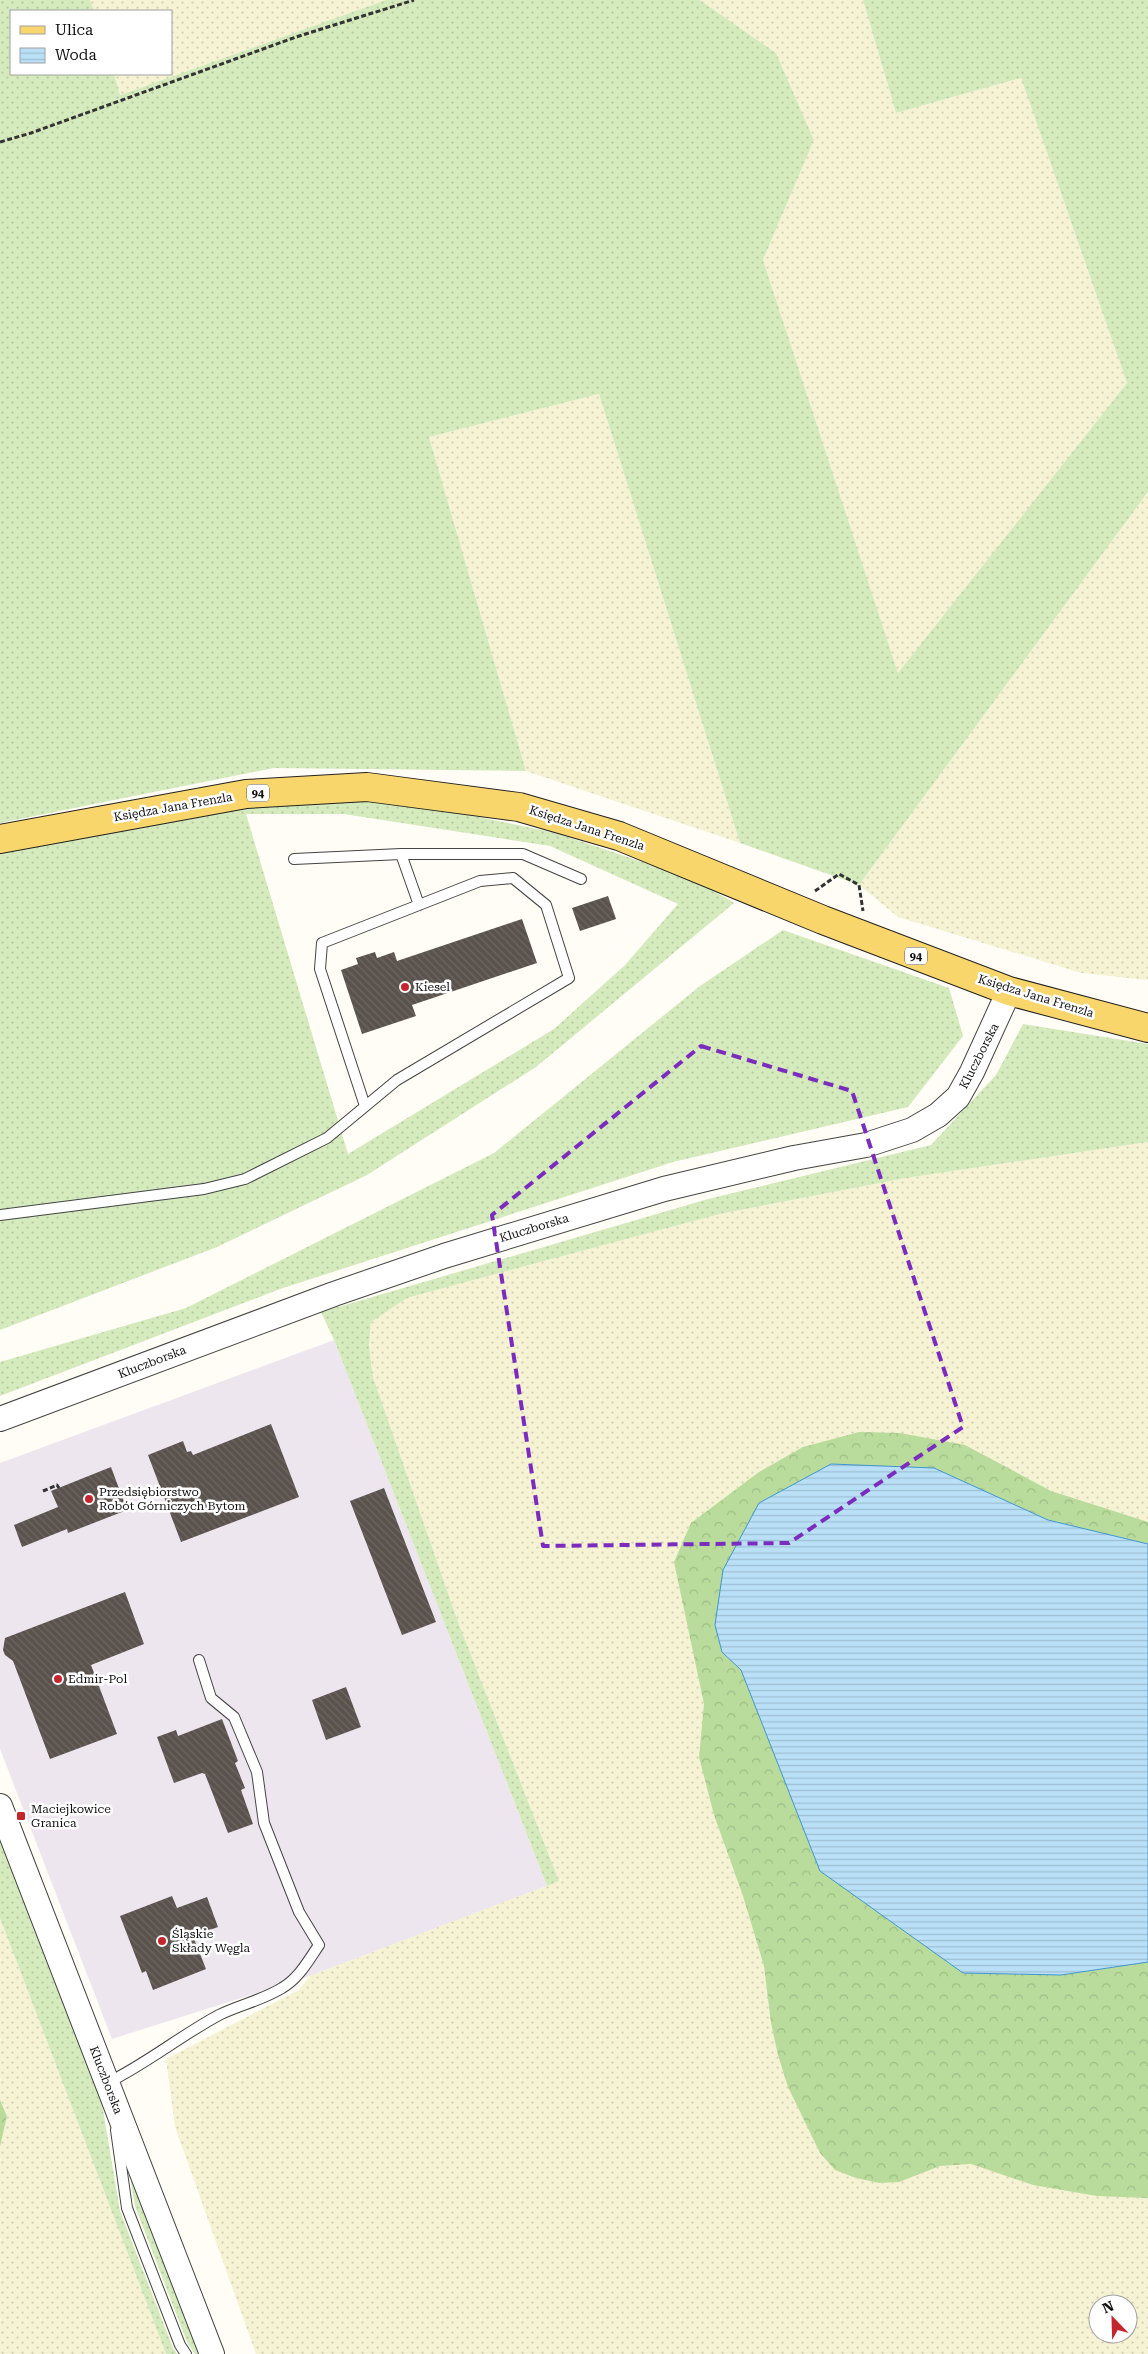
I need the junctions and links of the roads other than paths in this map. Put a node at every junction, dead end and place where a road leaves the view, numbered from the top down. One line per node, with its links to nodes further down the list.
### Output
1 (0, 839): 6 (main road, Księdza Jana Frenzla / 94)
2 (401, 854): 3 (lane); 4 (lane); 5 (lane)
3 (294, 859)
4 (581, 879)
5 (419, 905): 8 (lane); 8 (lane)
6 (1009, 990): 7 (main road, Księdza Jana Frenzla / 94); 10 (street, Kluczborska)
7 (1148, 1028)
8 (366, 1106): 9 (lane)
9 (0, 1215)
10 (0, 1419)
11 (198, 1660): 13 (lane)
12 (0, 1806): 13 (street, Kluczborska)
13 (109, 2088): 14 (lane); 15 (street, Kluczborska)
14 (186, 2354)
15 (212, 2354)

